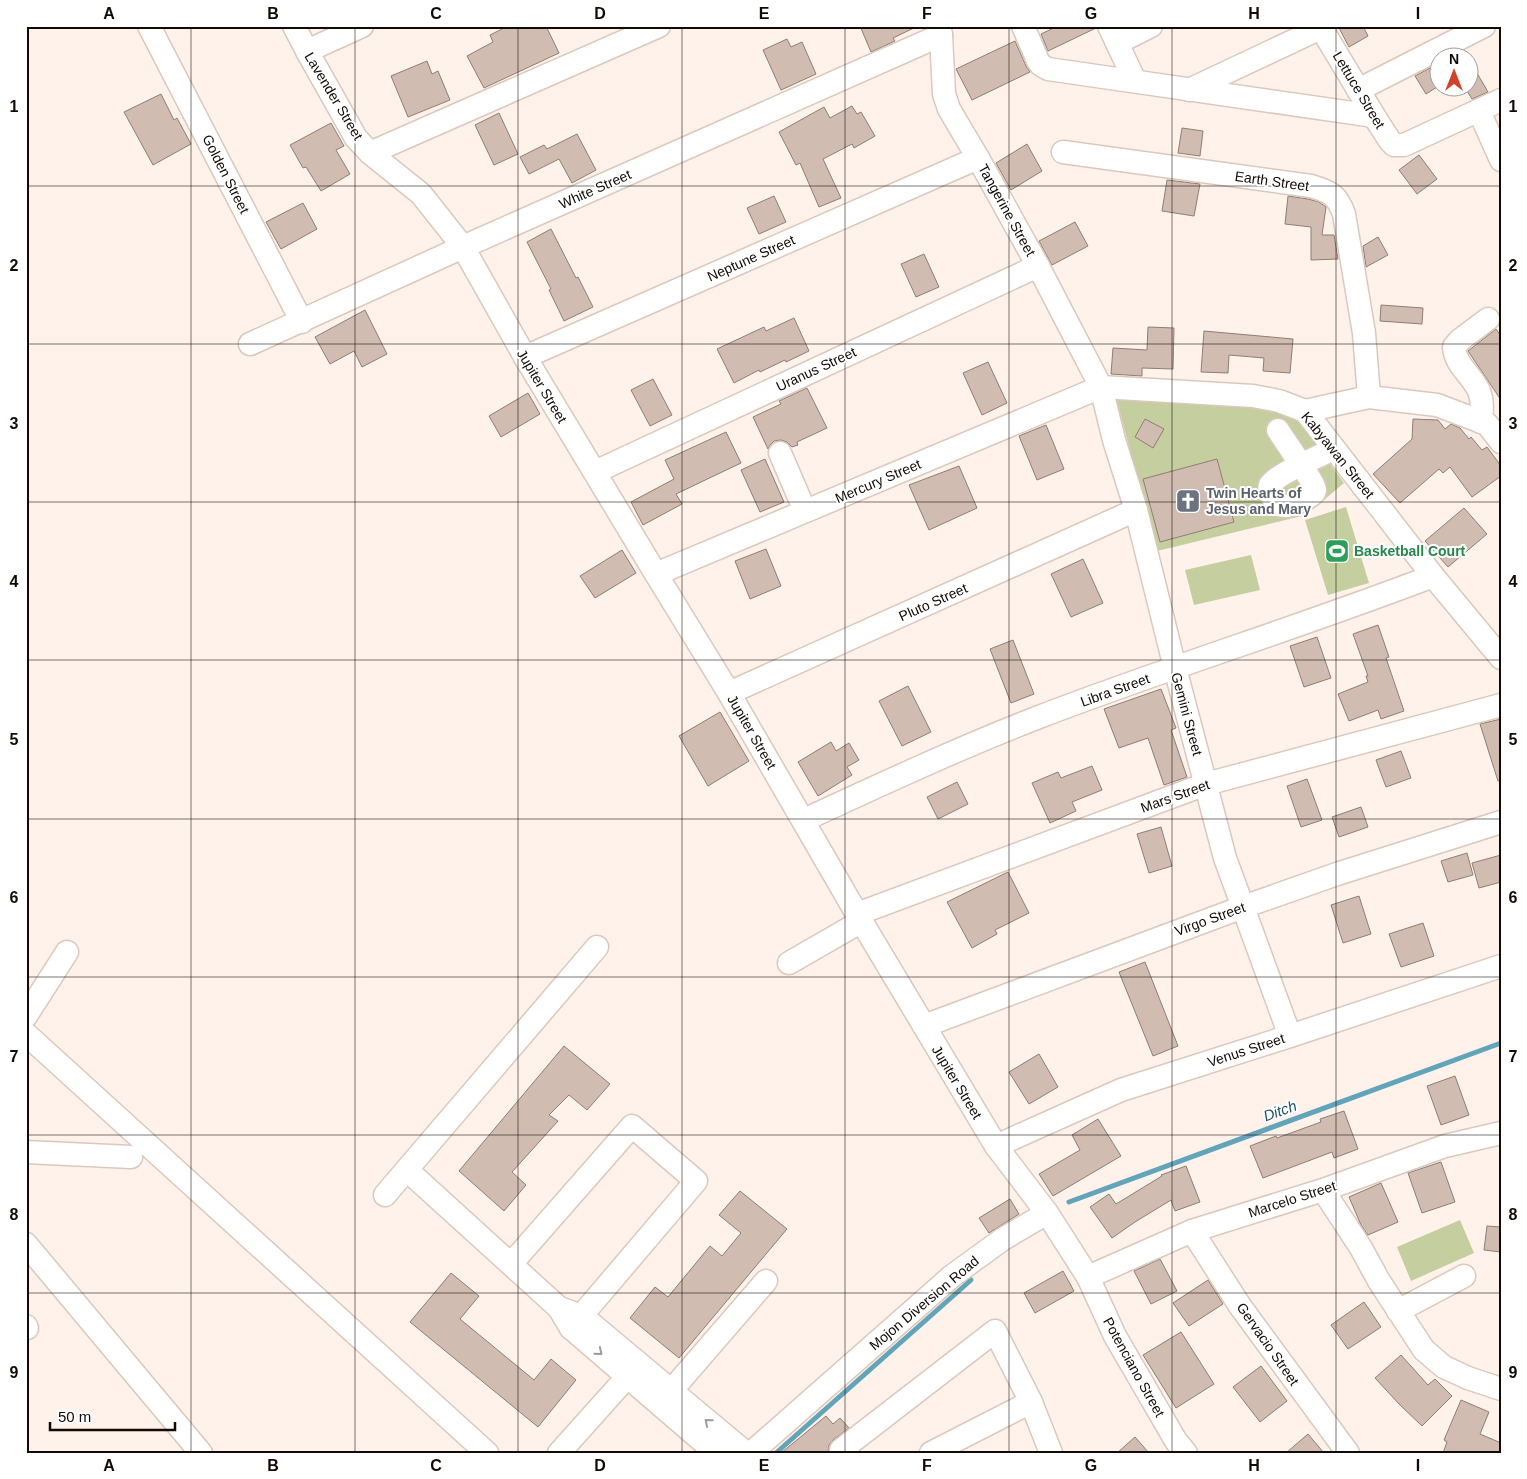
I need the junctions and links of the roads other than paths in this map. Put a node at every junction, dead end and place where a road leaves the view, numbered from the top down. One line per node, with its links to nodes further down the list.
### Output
1 (149, 26): 25 (street, Golden Street)
2 (294, 26): 11 (street, Lavender Street)
3 (362, 26): 11 (street)
4 (659, 26): 19 (street)
5 (1023, 26): 12 (street)
6 (1151, 26): 10 (street)
7 (1484, 26): 14 (street)
8 (1322, 27): 13 (street); 14 (street, Lettuce Street)
9 (940, 31): 20 (street, Tangerine Street); 22 (street, White Street)
10 (1113, 35): 12 (street)
11 (307, 52): 19 (street, Lavender Street)
12 (1135, 81): 13 (street)
13 (1189, 90): 17 (street)
14 (1358, 90): 17 (street, Lettuce Street)
15 (1501, 100): 16 (street)
16 (1479, 111): 17 (street, Lettuce Street); 21 (street)
17 (1374, 116)
18 (1063, 152): 29 (street, Earth Street)
19 (370, 153): 22 (street, Lavender Street)
20 (978, 158): 23 (street, Tangerine Street); 27 (street, Neptune Street)
21 (1501, 160)
22 (464, 247): 25 (street, White Street); 27 (street, Jupiter Street)
23 (1038, 266): 28 (street, Tangerine Street); 36 (street, Uranus Street)
24 (1488, 319): 31 (street)
25 (302, 322): 26 (street, White Street)
26 (250, 344)
27 (524, 357): 36 (street, Jupiter Street)
28 (1101, 387): 30 (street, Kabyawan Street); 37 (street, Gemini Street); 38 (street, Mercury Street)
29 (1369, 397): 30 (street); 31 (street)
30 (1305, 411): 34 (street, Kabyawan Street)
31 (1481, 422): 33 (street)
32 (1278, 430): 34 (street)
33 (1501, 442)
34 (1334, 449): 40 (street, Kabyawan Street)
35 (780, 453): 38 (street)
36 (595, 472): 39 (street, Jupiter Street)
37 (1136, 510): 42 (street, Gemini Street); 43 (street, Pluto Street)
38 (805, 512): 39 (street, Mercury Street)
39 (656, 574): 43 (street, Jupiter Street)
40 (1433, 576): 41 (street, Kabyawan Street); 42 (street, Libra Street)
41 (1501, 658)
42 (1175, 668): 45 (street, Gemini Street); 46 (street, Libra Street)
43 (729, 693): 46 (street, Jupiter Street)
44 (1501, 705): 45 (street, Mars Street)
45 (1206, 784): 48 (street, Gemini Street); 49 (street, Mars Street)
46 (804, 820): 49 (street, Jupiter Street)
47 (1501, 822): 48 (street, Virgo Street)
48 (1243, 907): 55 (street, Virgo Street); 57 (street, Gemini Street)
49 (859, 918): 52 (street, Mars Street); 55 (street, Jupiter Street)
50 (597, 947): 62 (street)
51 (67, 952): 54 (street)
52 (789, 963)
53 (1501, 966): 57 (street, Venus Street)
54 (26, 1016)
55 (924, 1026): 59 (street, Jupiter Street)
56 (26, 1034): 79 (street)
57 (1290, 1036): 59 (street, Venus Street)
58 (1501, 1134): 63 (street, Marcelo Street)
59 (996, 1146): 65 (street, Jupiter Street)
60 (26, 1152): 61 (street)
61 (131, 1157)
62 (407, 1170): 64 (street); 68 (street)
63 (1323, 1190): 66 (street, Marcelo Street); 72 (street)
64 (385, 1195)
65 (1047, 1213): 70 (street); 83 (street, Mojon Diversion Road)
66 (1192, 1231): 70 (street, Marcelo Street); 88 (street, Gervacio Street)
67 (26, 1244): 78 (street)
68 (511, 1264): 73 (street); 73 (street)
69 (1464, 1276): 72 (street)
70 (1088, 1278): 87 (street, Potenciano Street)
71 (766, 1281): 76 (street)
72 (1398, 1311): 75 (street)
73 (576, 1322): 74 (street, one-way to 74); 76 (street)
74 (628, 1376): 80 (street); 81 (street)
75 (1501, 1389)
76 (671, 1391): 82 (street, one-way to 76)
77 (1031, 1402): 84 (street); 85 (street); 86 (street)
78 (201, 1453)
79 (486, 1453)
80 (559, 1453)
81 (716, 1453)
82 (746, 1453)
83 (751, 1453)
84 (843, 1453)
85 (931, 1453)
86 (1051, 1453)
87 (1186, 1453)
88 (1348, 1453)

